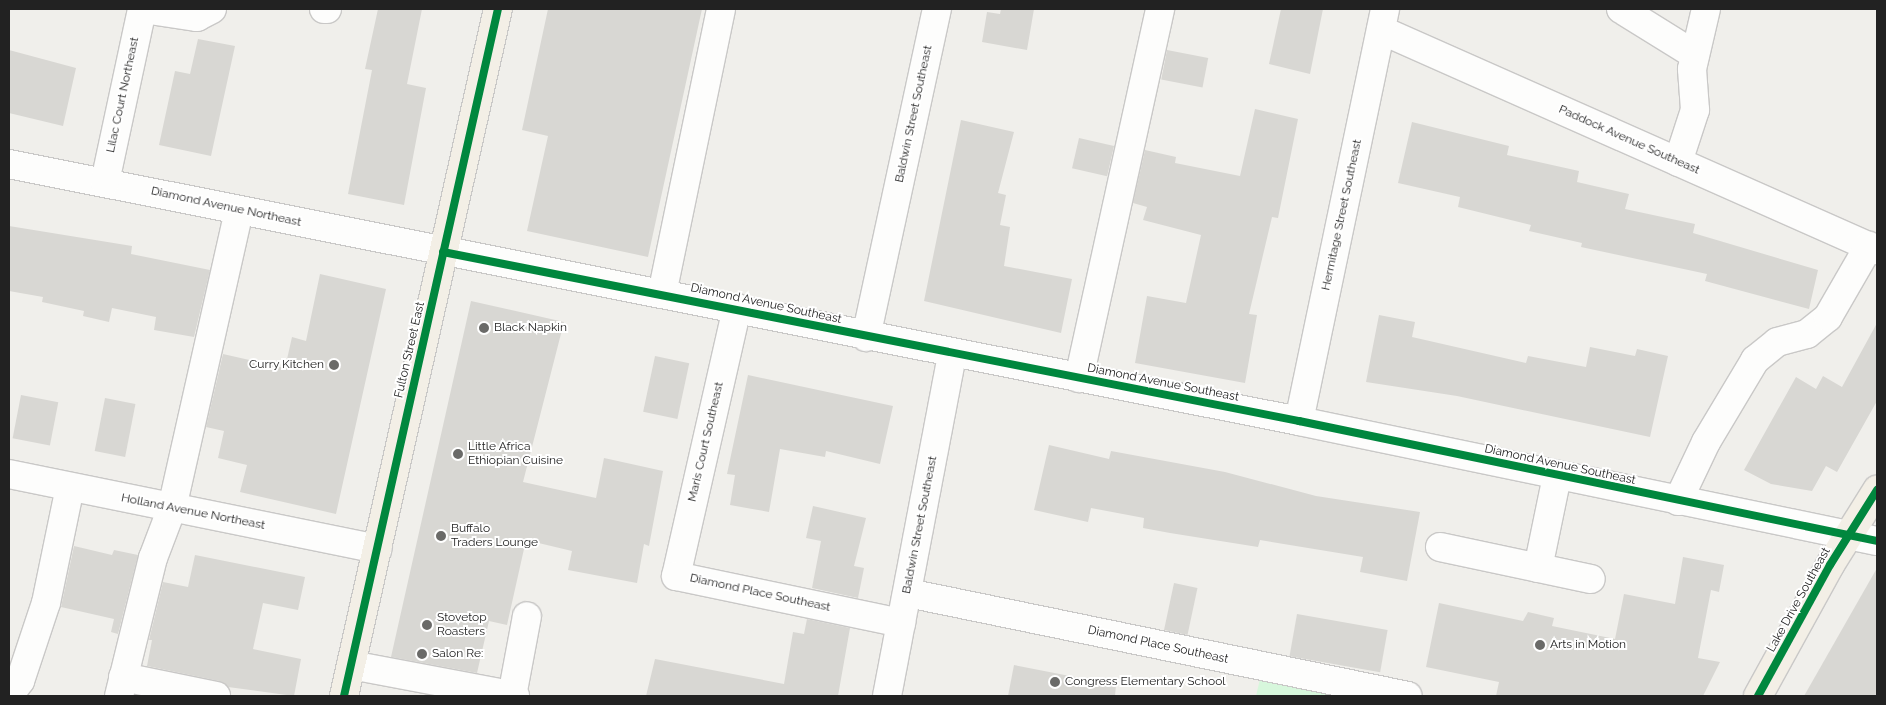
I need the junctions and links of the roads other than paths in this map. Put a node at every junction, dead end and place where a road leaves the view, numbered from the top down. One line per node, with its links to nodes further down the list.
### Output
1 (142, 9): 2 (street); 13 (street, Lilac Court Northeast)
2 (212, 9)
3 (498, 9): 16 (main road, Fulton Street East)
4 (721, 9): 17 (street)
5 (937, 9): 19 (street, Baldwin Street Southeast)
6 (1160, 9): 21 (street)
7 (1621, 9): 10 (street)
8 (1706, 9): 10 (street)
9 (1383, 19): 11 (street, Paddock Avenue Southeast); 22 (street, Hermitage Street Southeast)
10 (1695, 55): 11 (street)
11 (1678, 162): 15 (street, Paddock Avenue Southeast)
12 (9, 164): 13 (street, Diamond Avenue Northeast)
13 (105, 182): 14 (street, Diamond Avenue Northeast)
14 (239, 210): 16 (street, Diamond Avenue Northeast); 28 (street)
15 (1873, 248): 27 (street)
16 (444, 252): 17 (street, Diamond Avenue Southeast); 32 (main road, Fulton Street East)
17 (662, 294): 18 (street, Diamond Avenue Southeast)
18 (737, 308): 19 (street, Diamond Avenue Southeast); 34 (street, Maris Court Southeast)
19 (866, 337): 20 (street, Diamond Avenue Southeast)
20 (952, 354): 21 (street, Diamond Avenue Southeast); 36 (street, Baldwin Street Southeast)
21 (1079, 378): 22 (street, Diamond Avenue Southeast)
22 (1299, 421): 24 (street, Diamond Avenue Southeast)
23 (9, 474): 25 (street, Holland Avenue Northeast)
24 (1557, 476): 27 (street, Diamond Avenue Southeast); 33 (street)
25 (70, 487): 28 (street, Holland Avenue Northeast); 41 (street)
26 (1877, 490): 29 (main road, Lake Drive Southeast)
27 (1678, 501): 29 (street, Diamond Avenue Southeast)
28 (172, 508): 32 (street, Holland Avenue Northeast); 40 (street)
29 (1849, 536): 30 (street, Diamond Avenue Southeast); 47 (main road, Lake Drive Southeast)
30 (1877, 541)
31 (1440, 547): 33 (street)
32 (377, 549): 39 (main road, Fulton Street East)
33 (1538, 568): 35 (street)
34 (676, 576): 38 (street, Diamond Place Southeast)
35 (1591, 579)
36 (908, 594): 38 (street, Baldwin Street Southeast); 46 (street, Diamond Place Southeast)
37 (528, 616): 44 (street)
38 (902, 623): 45 (street, Baldwin Street Southeast)
39 (351, 665): 43 (main road, Fulton Street East); 44 (street)
40 (121, 687): 42 (street)
41 (9, 696)
42 (216, 696)
43 (344, 696)
44 (513, 696)
45 (887, 696)
46 (1408, 696)
47 (1758, 696)

